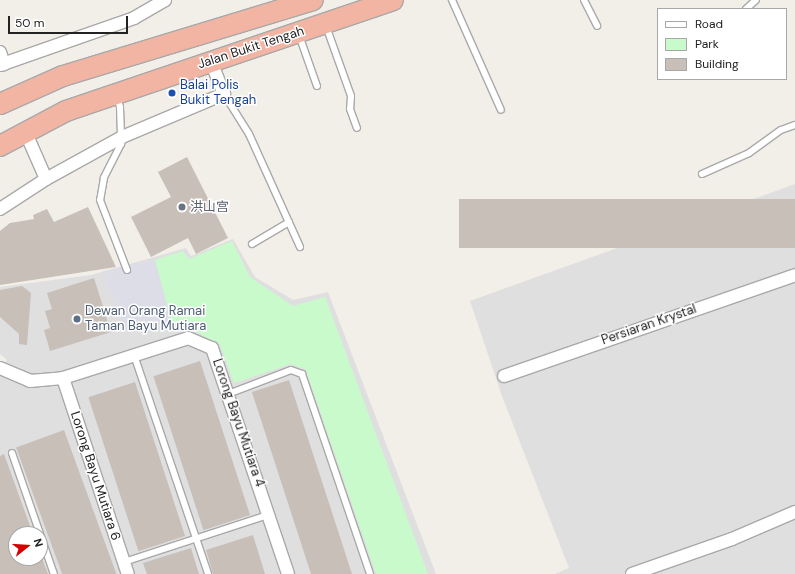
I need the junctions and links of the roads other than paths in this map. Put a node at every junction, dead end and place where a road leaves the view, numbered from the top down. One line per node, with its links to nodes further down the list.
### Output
1 (165, 0): 12 (street)
2 (313, 0): 7 (highway, Jalan Bukit Tengah)
3 (393, 0): 9 (highway, Jalan Bukit Tengah)
4 (452, 0): 18 (lane)
5 (584, 0): 10 (lane)
6 (756, 0): 8 (lane)
7 (288, 4): 17 (highway, Jalan Bukit Tengah)
8 (747, 8)
9 (325, 23): 11 (highway, Jalan Bukit Tengah); 20 (lane)
10 (597, 26)
11 (298, 32): 13 (highway, Jalan Bukit Tengah); 14 (lane)
12 (1, 60)
13 (210, 61): 15 (highway, Jalan Bukit Tengah); 16 (street)
14 (317, 86)
15 (116, 93): 21 (highway, Jalan Bukit Tengah); 22 (lane)
16 (224, 94): 22 (street); 27 (lane)
17 (0, 104)
18 (501, 110)
19 (795, 125): 24 (lane)
20 (357, 128)
21 (25, 131): 23 (highway, Jalan Bukit Tengah); 25 (street)
22 (122, 137): 25 (street); 30 (lane)
23 (0, 146)
24 (702, 174)
25 (46, 179): 26 (street)
26 (0, 209)
27 (289, 222): 28 (lane); 29 (lane)
28 (252, 244)
29 (300, 247)
30 (127, 270)
31 (795, 275): 34 (street, Persiaran Krystal)
32 (134, 355): 35 (street, Lorong Bayu Mutiara 4); 36 (street, Lorong Bayu Mutiara 4); 40 (lane)
33 (0, 368): 35 (street, Lorong Bayu Mutiara 4)
34 (504, 376)
35 (63, 378): 41 (street, Lorong Bayu Mutiara 6)
36 (228, 394): 39 (street, Lorong Bayu Mutiara 4); 46 (lane)
37 (12, 453): 42 (lane)
38 (795, 512): 47 (street)
39 (268, 515): 40 (lane); 45 (street, Lorong Bayu Mutiara 4)
40 (196, 539): 41 (lane); 44 (lane)
41 (124, 562): 43 (street, Lorong Bayu Mutiara 6)
42 (54, 574)
43 (128, 574)
44 (208, 574)
45 (288, 574)
46 (370, 574)
47 (632, 574)

